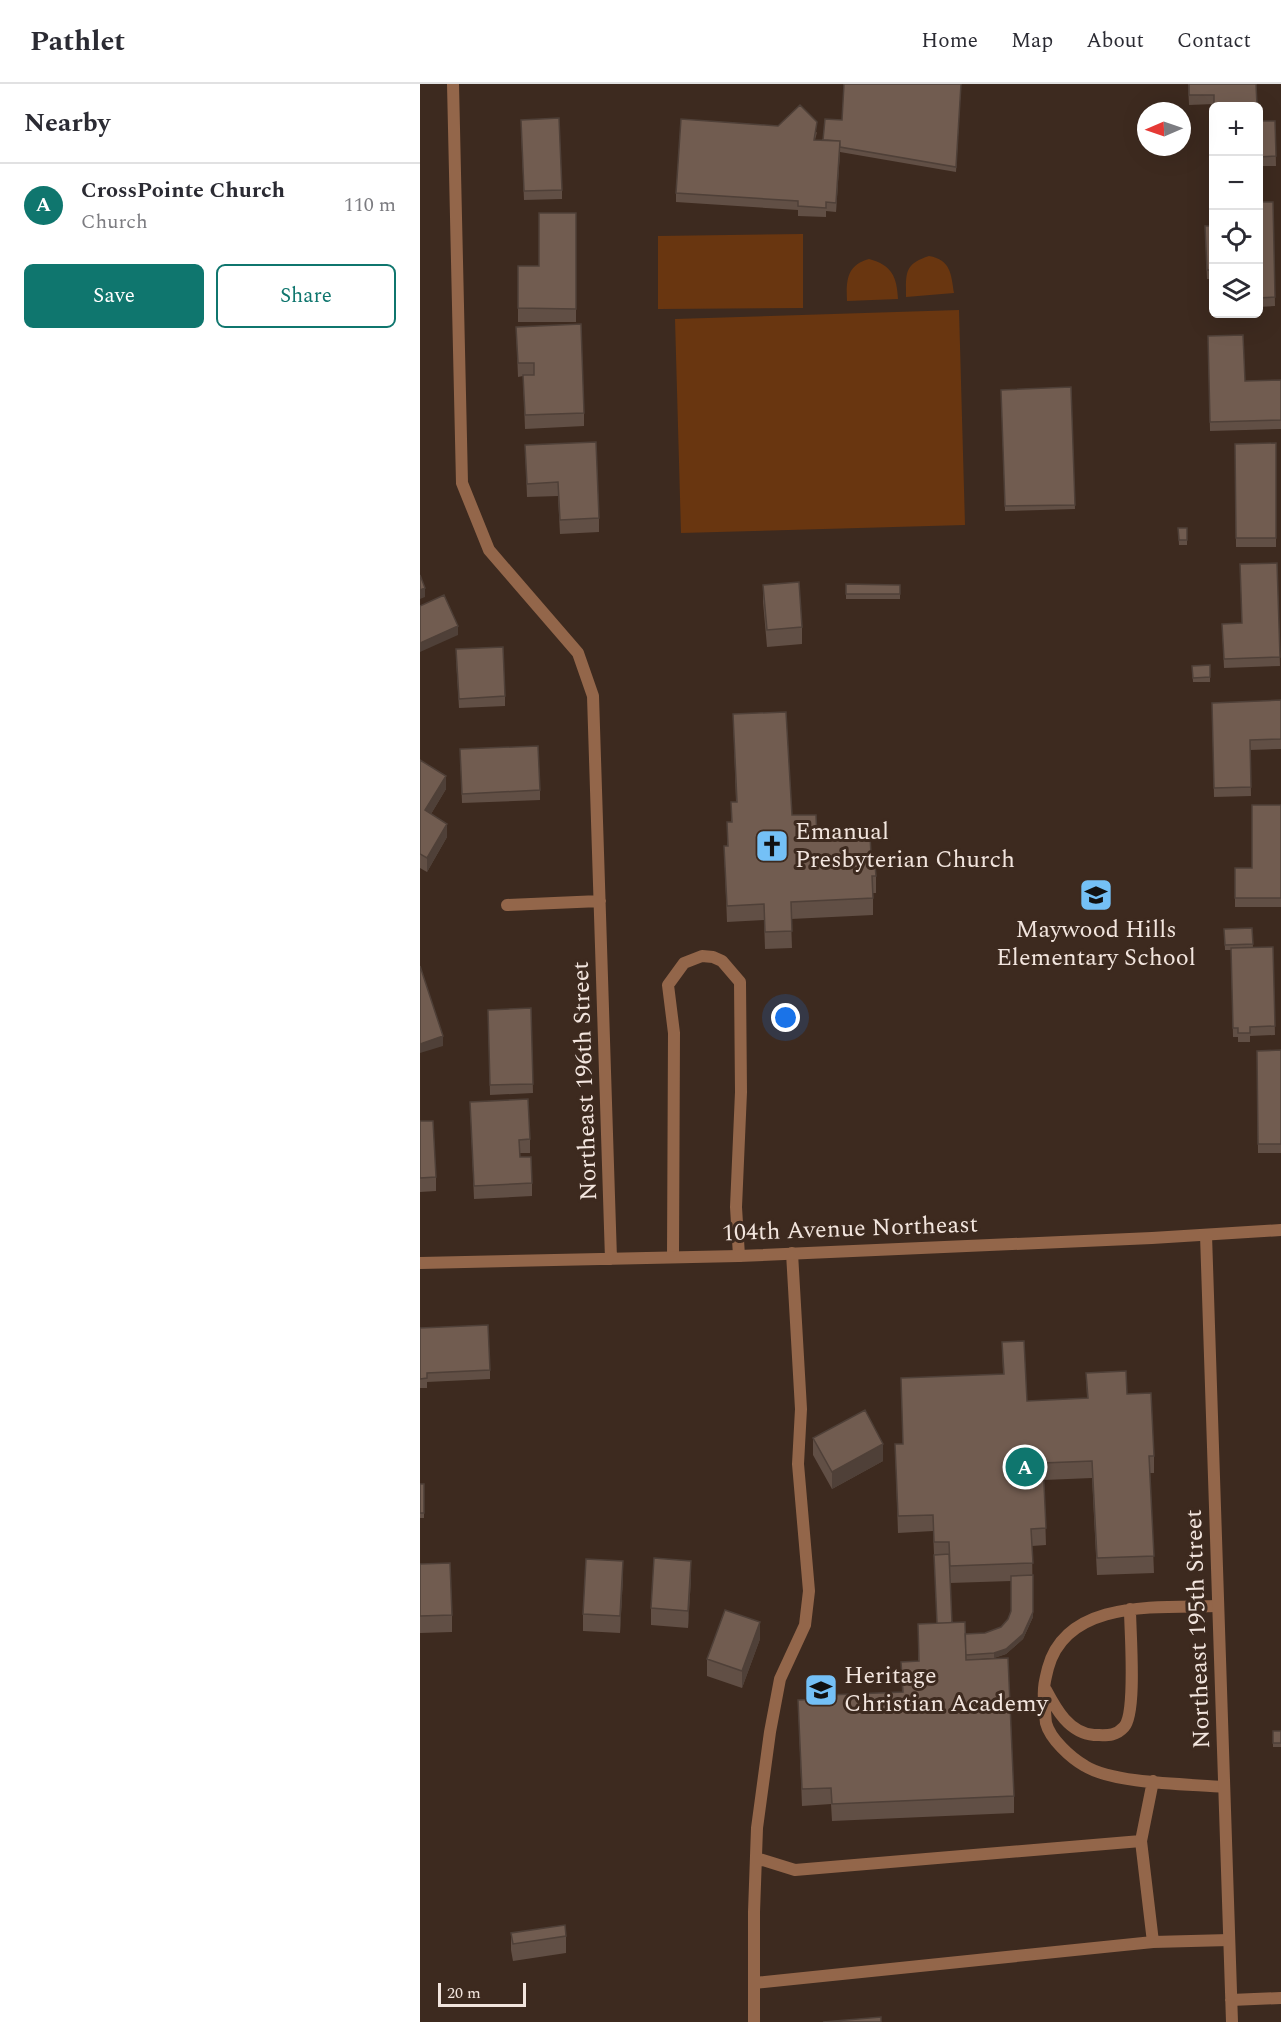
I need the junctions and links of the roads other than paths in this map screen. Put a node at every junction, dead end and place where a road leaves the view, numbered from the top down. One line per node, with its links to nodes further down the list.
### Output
1 (453, 84): 2 (street, Northeast 196th Street)
2 (600, 901): 3 (street); 9 (street, Northeast 196th Street)
3 (507, 904)
4 (1281, 1230): 5 (street, 104th Avenue Northeast)
5 (1206, 1235): 6 (street, 104th Avenue Northeast); 11 (street, Northeast 195th Street)
6 (792, 1253): 8 (street, 104th Avenue Northeast); 17 (street)
7 (673, 1256): 8 (street, 104th Avenue Northeast); 8 (street); 9 (street, 104th Avenue Northeast)
8 (739, 1256)
9 (611, 1259): 10 (street, 104th Avenue Northeast)
10 (420, 1263)
11 (1218, 1606): 12 (street); 15 (street, Northeast 195th Street)
12 (1130, 1609): 13 (street); 13 (street)
13 (1043, 1686): 14 (street)
14 (1153, 1781): 15 (street); 16 (street)
15 (1224, 1787): 18 (street, Northeast 195th Street)
16 (1141, 1841): 17 (street); 19 (street)
17 (756, 1858): 20 (street)
18 (1229, 1940): 19 (street); 22 (street, Northeast 195th Street)
19 (1153, 1942): 20 (street)
20 (754, 1983): 23 (street)
21 (1281, 1998): 22 (street)
22 (1231, 2000): 24 (street, Northeast 195th Street)
23 (754, 2022)
24 (1232, 2022)

